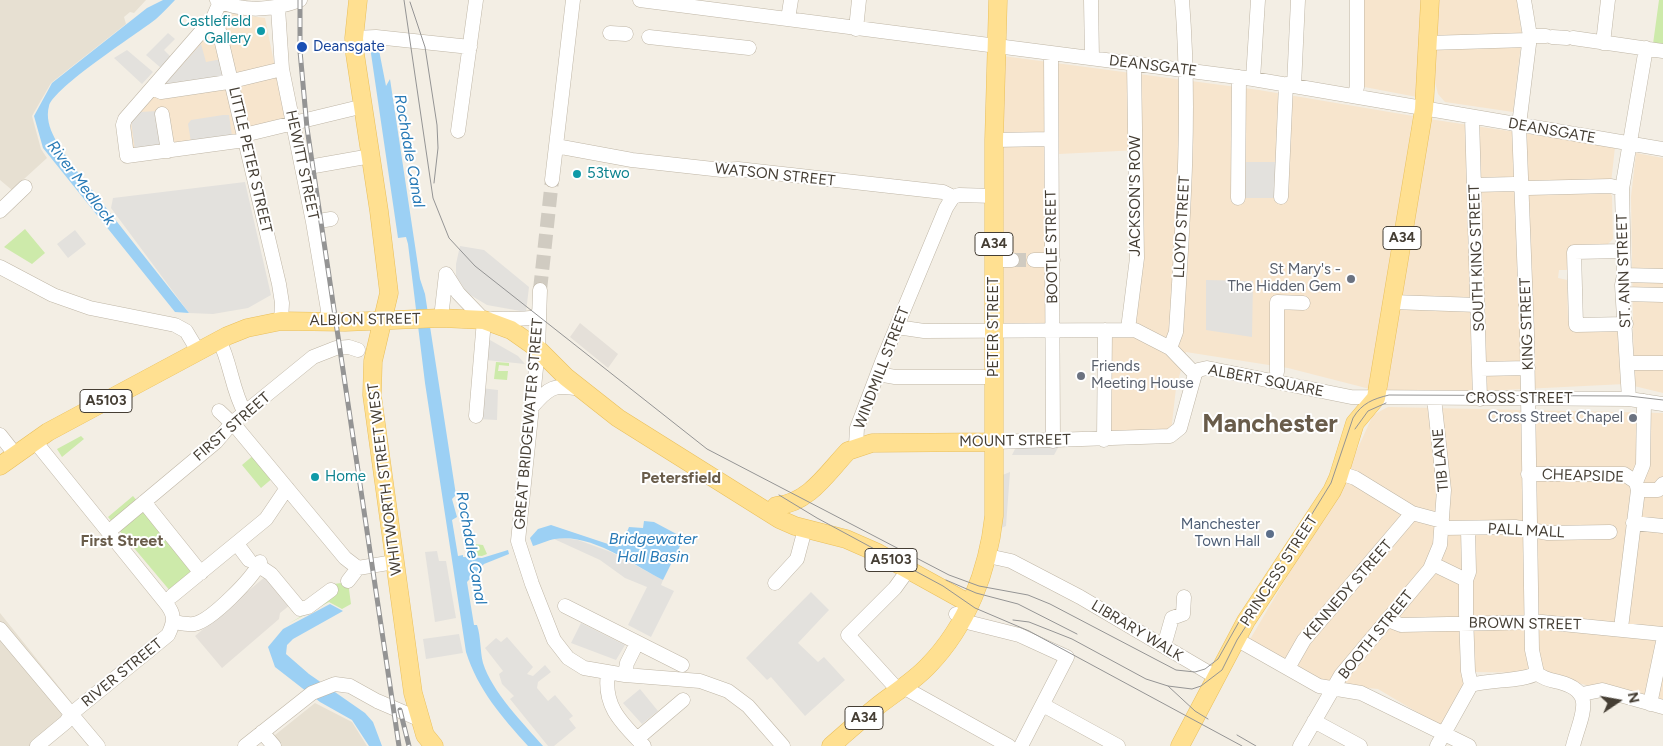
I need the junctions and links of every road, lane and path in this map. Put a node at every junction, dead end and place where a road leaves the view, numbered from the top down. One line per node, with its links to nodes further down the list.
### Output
1 (300, 0): 18 (street)
2 (358, 0): 25 (main road, WHITWORTH STREET WEST)
3 (476, 0): 30 (street)
4 (573, 0): 55 (street)
5 (640, 0): 20 (street, DEANSGATE)
6 (791, 0): 20 (street)
7 (859, 0): 21 (street)
8 (998, 0): 29 (main road, A34)
9 (1090, 0): 35 (street)
10 (1182, 0): 38 (street, LLOYD STREET)
11 (1258, 0): 39 (street)
12 (1298, 0): 41 (street)
13 (1358, 0): 43 (street)
14 (1430, 0): 27 (main road, A34)
15 (1524, 0): 26 (street, KING STREET)
16 (1608, 0): 28 (street)
17 (218, 1): 18 (street); 19 (street)
18 (278, 8): 37 (street, HEWITT STREET)
19 (213, 18): 40 (street, LITTLE PETER STREET); 42 (street)
20 (788, 19): 21 (street, DEANSGATE)
21 (856, 29): 29 (street, DEANSGATE)
22 (610, 32): 23 (street)
23 (626, 34)
24 (649, 37): 31 (street)
25 (354, 38): 30 (street); 44 (main road, WHITWORTH STREET WEST)
26 (1529, 38): 27 (street); 28 (street); 49 (street, KING STREET)
27 (1428, 43): 45 (main road, A34)
28 (1603, 43): 32 (street)
29 (996, 46): 34 (street, DEANSGATE); 53 (main road, PETER STREET / A34)
30 (470, 47): 50 (street)
31 (749, 48)
32 (1646, 48): 33 (street); 54 (street, ST. ANN STREET)
33 (1663, 51)
34 (1052, 54): 35 (street, DEANSGATE); 52 (street, BOOTLE STREET)
35 (1092, 58): 36 (street, DEANSGATE)
36 (1134, 63): 38 (street, DEANSGATE); 96 (street, JACKSON'S ROW)
37 (282, 69): 40 (street); 48 (street, HEWITT STREET)
38 (1187, 70): 39 (street, DEANSGATE); 99 (street, LLOYD STREET)
39 (1246, 78): 41 (street, DEANSGATE); 68 (street)
40 (232, 81): 42 (street); 51 (street, LITTLE PETER STREET)
41 (1290, 85): 43 (street, DEANSGATE); 67 (street)
42 (152, 88): 57 (street)
43 (1354, 96): 45 (street, DEANSGATE)
44 (364, 106): 48 (street); 58 (main road, WHITWORTH STREET WEST)
45 (1424, 109): 47 (street, DEANSGATE); 83 (main road, A34)
46 (162, 114): 57 (street)
47 (1472, 117): 49 (street, DEANSGATE); 61 (street, SOUTH KING STREET)
48 (292, 121): 51 (street); 59 (street, HEWITT STREET)
49 (1519, 125): 54 (street, DEANSGATE); 62 (street, KING STREET)
50 (458, 131)
51 (244, 137): 57 (street); 90 (street, LITTLE PETER STREET)
52 (1051, 139): 53 (street); 76 (street, BOOTLE STREET)
53 (994, 140): 65 (main road, PETER STREET / A34)
54 (1629, 144): 56 (street, DEANSGATE); 64 (street, ST. ANN STREET)
55 (556, 146): 60 (street); 66 (street, WATSON STREET)
56 (1663, 149)
57 (168, 151)
58 (371, 156): 59 (street); 88 (main road, WHITWORTH STREET WEST)
59 (303, 168): 71 (street, HEWITT STREET)
60 (552, 180)
61 (1475, 184): 62 (street); 85 (street, SOUTH KING STREET)
62 (1520, 186): 64 (street); 105 (street, KING STREET)
63 (25, 187): 69 (street)
64 (1622, 189): 72 (street, ST. ANN STREET)
65 (994, 196): 66 (street, WATSON STREET); 73 (main road, PETER STREET / A34)
66 (953, 197): 93 (street, WINDMILL STREET)
67 (1281, 197)
68 (1238, 198)
69 (0, 210)
70 (331, 219): 71 (street)
71 (314, 222): 91 (street, HEWITT STREET)
72 (1623, 250): 78 (street, ST. ANN STREET); 92 (street)
73 (994, 260): 74 (street); 94 (main road, PETER STREET / A34)
74 (1012, 260)
75 (1034, 260): 76 (street)
76 (1053, 260): 95 (street, BOOTLE STREET)
77 (0, 267): 102 (street)
78 (1624, 275): 79 (street); 81 (street, ST. ANN STREET)
79 (1663, 276)
80 (540, 290): 86 (street, GREAT BRIDGEWATER STREET)
81 (1624, 294): 82 (street); 92 (street, ST. ANN STREET)
82 (1663, 295)
83 (1392, 302): 85 (street); 112 (main road, A34)
84 (1303, 303): 110 (street)
85 (1478, 304): 106 (street, SOUTH KING STREET)
86 (539, 312): 89 (street, ALBION STREET); 100 (street, GREAT BRIDGEWATER STREET)
87 (441, 318): 88 (main road, ALBION STREET / A5103); 89 (main road, ALBION STREET / A5103); 89 (street)
88 (383, 319): 91 (main road, ALBION STREET / A5103); 153 (main road, WHITWORTH STREET WEST)
89 (484, 320): 100 (main road, ALBION STREET / A5103); 122 (street)
90 (282, 321): 91 (main road, ALBION STREET / A5103); 98 (main road, ALBION STREET / A5103)
91 (328, 322)
92 (1626, 324): 103 (street, ST. ANN STREET)
93 (897, 327): 94 (street); 107 (street, WINDMILL STREET)
94 (994, 329): 95 (street); 109 (main road, PETER STREET / A34)
95 (1053, 329): 97 (street); 128 (street, BOOTLE STREET)
96 (1128, 329): 97 (street); 99 (street)
97 (1105, 330): 127 (street)
98 (219, 340): 102 (main road, A5103); 121 (street)
99 (1170, 348): 108 (street)
100 (538, 349): 111 (main road, A5103); 119 (street, GREAT BRIDGEWATER STREET)
101 (358, 350): 121 (street, FIRST STREET)
102 (198, 351): 126 (main road, A5103)
103 (1627, 363): 104 (street); 116 (street, ST. ANN STREET)
104 (1663, 363)
105 (1528, 368): 106 (street); 115 (street, KING STREET)
106 (1480, 369): 114 (street, SOUTH KING STREET)
107 (878, 374): 109 (street); 130 (street, WINDMILL STREET)
108 (1195, 374): 110 (street, ALBERT SQUARE); 125 (street, ALBERT SQUARE)
109 (994, 377): 129 (main road, PETER STREET / A34)
110 (1276, 377): 112 (street, ALBERT SQUARE)
111 (581, 389): 119 (street); 135 (main road, A5103)
112 (1376, 398): 113 (street, CROSS STREET); 133 (main road, PRINCESS STREET)
113 (1434, 398): 114 (street, CROSS STREET); 143 (street, TIB LANE)
114 (1480, 399): 115 (street, CROSS STREET)
115 (1528, 399): 116 (street, CROSS STREET); 134 (street, KING STREET)
116 (1629, 399): 117 (street, CROSS STREET)
117 (1644, 401): 118 (street, CROSS STREET); 137 (street)
118 (1663, 404)
119 (532, 407): 179 (street, GREAT BRIDGEWATER STREET)
120 (219, 411): 123 (street)
121 (245, 413): 123 (street, FIRST STREET)
122 (476, 416)
123 (232, 423): 138 (street); 139 (street, FIRST STREET)
124 (0, 435): 131 (street)
125 (1173, 435): 127 (street, MOUNT STREET)
126 (34, 440): 131 (main road, A5103); 167 (street)
127 (1104, 440): 128 (street, MOUNT STREET)
128 (1053, 441): 129 (street, MOUNT STREET)
129 (994, 442): 130 (main road, MOUNT STREET); 151 (main road, PETER STREET / A34)
130 (856, 446): 140 (main road, WINDMILL STREET)
131 (15, 454): 132 (main road, A5103)
132 (0, 466)
133 (1340, 473): 141 (street, PALL MALL); 173 (main road, PRINCESS STREET)
134 (1528, 474): 137 (street, CHEAPSIDE); 148 (street, KING STREET)
135 (716, 478): 140 (main road, A5103); 146 (main road, A5103)
136 (1663, 484): 137 (street)
137 (1637, 486): 142 (street)
138 (287, 488): 150 (street); 155 (street)
139 (144, 502): 145 (street, FIRST STREET); 157 (street)
140 (776, 506): 146 (main road, A5103)
141 (1412, 513): 143 (street, PALL MALL); 178 (street, KENNEDY STREET)
142 (1633, 523): 144 (street); 170 (street)
143 (1442, 525): 147 (street, PALL MALL); 154 (street, BOOTH STREET)
144 (1663, 526)
145 (113, 528)
146 (805, 529): 156 (main road, A5103); 160 (street)
147 (1468, 529): 148 (street, PALL MALL); 158 (street)
148 (1529, 529): 149 (street, PALL MALL); 168 (street, KING STREET)
149 (1610, 532)
150 (236, 544): 152 (street); 157 (street)
151 (988, 556): 165 (main road, PETER STREET / A34); 176 (street, LIBRARY WALK)
152 (256, 562): 161 (street); 167 (street)
153 (394, 562): 155 (street); 191 (main road, WHITWORTH STREET WEST)
154 (1433, 564): 158 (street); 166 (street, BOOTH STREET)
155 (358, 568): 159 (street)
156 (908, 570): 165 (main road, A5103); 185 (street)
157 (201, 572): 162 (street)
158 (1466, 580): 169 (street)
159 (348, 581)
160 (775, 583)
161 (332, 590)
162 (172, 596)
163 (1184, 597): 176 (street)
164 (565, 606): 174 (street)
165 (963, 612): 185 (main road, A34); 188 (street)
166 (1388, 620): 169 (street, BROWN STREET); 184 (street, BOOTH STREET)
167 (174, 622): 190 (street, RIVER STREET)
168 (1532, 622): 169 (street, BROWN STREET); 170 (street, BROWN STREET); 180 (street, KING STREET)
169 (1467, 623): 183 (street)
170 (1621, 628): 171 (street, BROWN STREET)
171 (1663, 634)
172 (2, 636): 190 (street)
173 (1236, 639): 178 (street); 182 (main road, PRINCESS STREET)
174 (637, 642): 177 (street); 181 (street)
175 (1663, 642): 189 (street)
176 (1164, 646): 182 (street, LIBRARY WALK)
177 (682, 665)
178 (1288, 668): 184 (street)
179 (608, 673): 181 (street, GREAT BRIDGEWATER STREET); 195 (street)
180 (1537, 673): 183 (street); 186 (street)
181 (624, 675): 201 (street, GREAT BRIDGEWATER STREET)
182 (1216, 677): 206 (main road, PRINCESS STREET)
183 (1471, 685): 194 (street)
184 (1333, 687): 192 (street, BOOTH STREET); 194 (street)
185 (901, 688): 202 (main road, A34); 203 (street)
186 (1582, 694): 189 (street); 211 (street)
187 (675, 703): 195 (street)
188 (1043, 705): 204 (street); 205 (street)
189 (1657, 706)
190 (71, 714): 196 (street, RIVER STREET); 197 (street)
191 (419, 719): 193 (street); 200 (main road, WHITWORTH STREET WEST)
192 (1314, 721): 207 (street, BOOTH STREET); 208 (street)
193 (262, 732): 198 (street); 199 (street)
194 (1444, 732): 209 (street); 210 (street)
195 (640, 742)
196 (37, 746)
197 (98, 746)
198 (245, 746)
199 (274, 746)
200 (434, 746)
201 (783, 746)
202 (831, 746)
203 (1008, 746)
204 (1021, 746)
205 (1118, 746)
206 (1180, 746)
207 (1300, 746)
208 (1360, 746)
209 (1437, 746)
210 (1469, 746)
211 (1573, 746)

